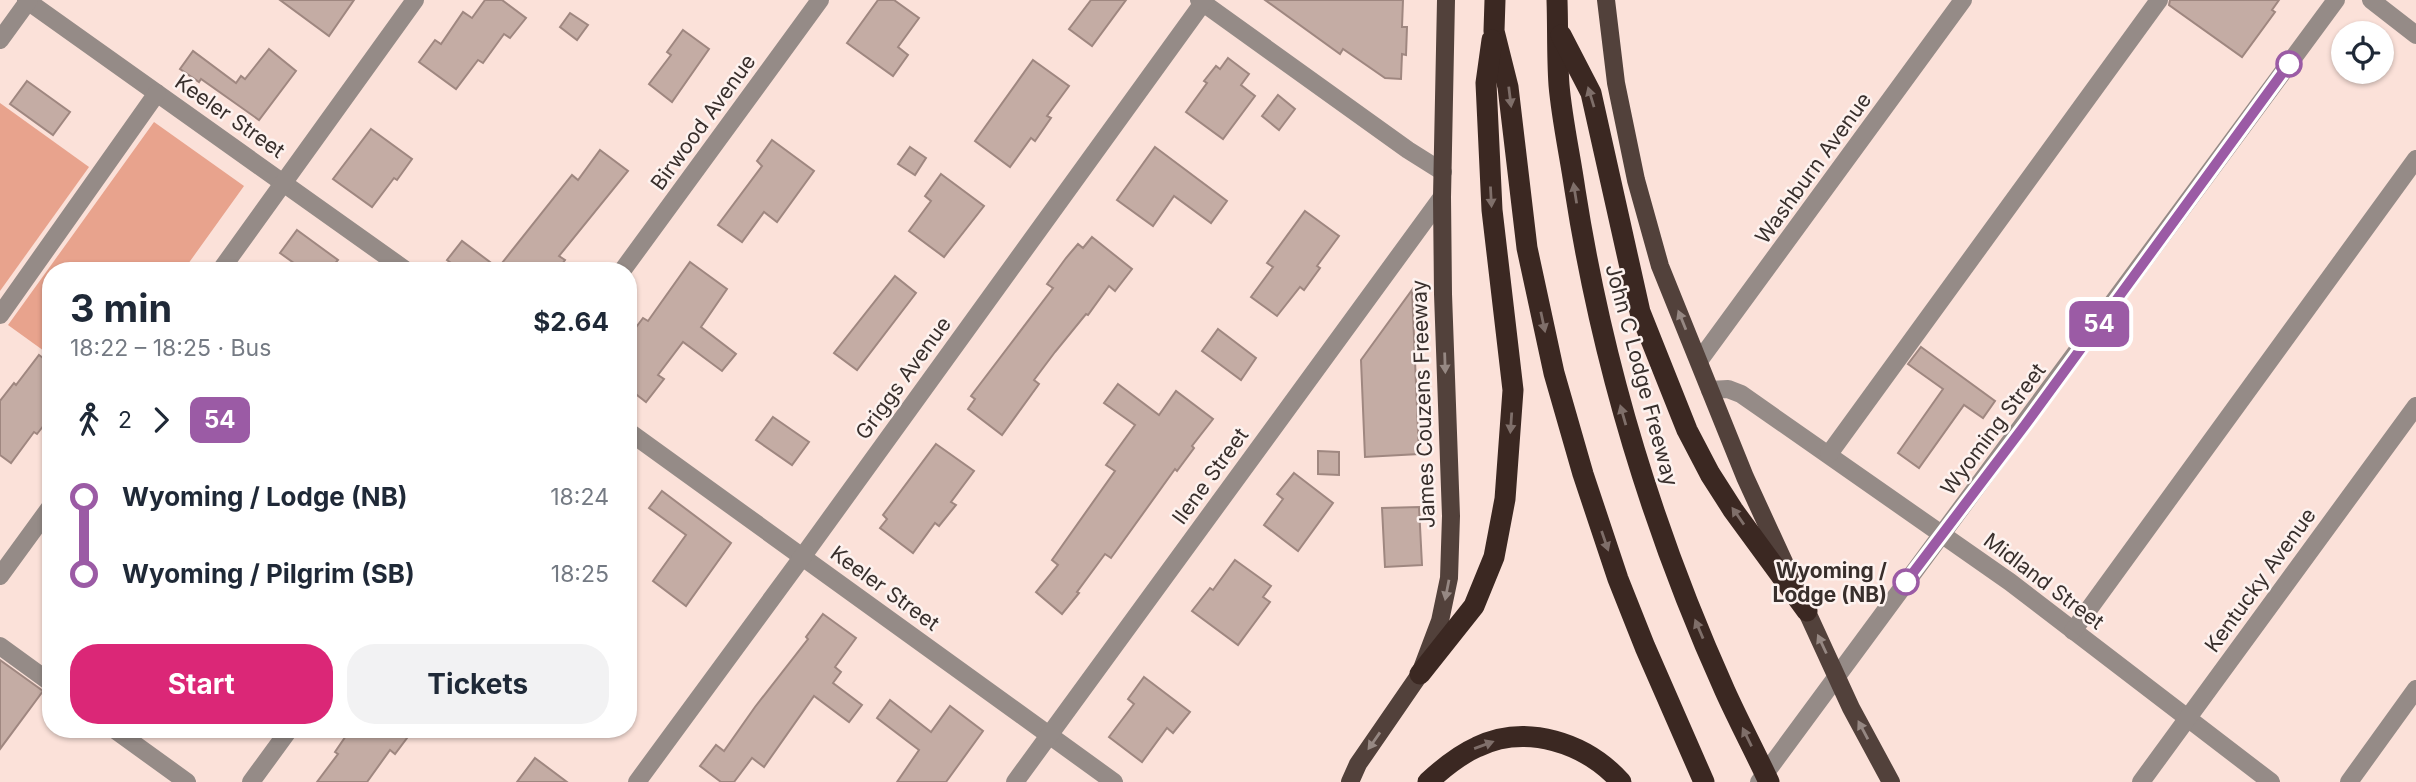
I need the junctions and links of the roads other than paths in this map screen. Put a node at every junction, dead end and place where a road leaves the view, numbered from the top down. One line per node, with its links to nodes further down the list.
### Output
1 (27, 0): 16 (street); 17 (street, Keeler Street)
2 (415, 0): 20 (street)
3 (820, 0): 24 (street, Birwood Avenue)
4 (1446, 0): 19 (main road, James Couzens Freeway)
5 (1495, 0): 14 (highway)
6 (1557, 0): 13 (highway, John C Lodge Freeway)
7 (1606, 0): 26 (main road, one-way to 7)
8 (1963, 0): 26 (street, Washburn Avenue)
9 (2160, 0): 30 (street)
10 (2336, 0): 32 (street, Wyoming Street)
11 (2371, 0): 15 (street)
12 (1202, 1): 19 (street); 33 (street, Griggs Avenue)
13 (1558, 28): 35 (highway, one-way to 13); 56 (highway, John C Lodge Freeway, one-way to 13)
14 (1494, 31): 38 (highway, one-way to 38); 54 (highway, one-way to 54)
15 (2416, 35)
16 (0, 40)
17 (158, 93): 20 (street, Keeler Street); 25 (street)
18 (2416, 159): 36 (street)
19 (1443, 172): 21 (main road, James Couzens Freeway)
20 (284, 182): 22 (street); 23 (street, Keeler Street)
21 (1442, 197): 38 (main road, James Couzens Freeway, one-way to 38); 43 (street, Ilene Street)
22 (226, 262)
23 (395, 262)
24 (629, 262)
25 (0, 315)
26 (1699, 361): 27 (main road)
27 (1710, 390): 30 (street, Midland Street); 35 (main road)
28 (2416, 405): 42 (street, Kentucky Avenue)
29 (637, 437): 33 (street, Keeler Street)
30 (1829, 454): 32 (street, Midland Street)
31 (42, 518): 34 (street)
32 (1943, 534): 36 (street, Midland Street); 40 (street, Wyoming Street)
33 (803, 556): 43 (street, Keeler Street); 48 (street, Griggs Avenue)
34 (0, 576)
35 (1807, 611): 40 (main road, one-way to 35)
36 (2073, 631): 42 (street, Midland Street)
37 (0, 646): 39 (street)
38 (1420, 674): 51 (main road, James Couzens Freeway, one-way to 51)
39 (42, 676)
40 (1837, 677): 55 (street, Wyoming Street); 57 (main road, one-way to 40)
41 (2416, 689): 60 (street)
42 (2188, 718): 58 (street, Kentucky Avenue); 59 (street, Midland Street)
43 (1049, 735): 49 (street, Ilene Street); 50 (street, Keeler Street)
44 (126, 738): 46 (street)
45 (283, 738): 47 (street)
46 (187, 782)
47 (251, 782)
48 (637, 782)
49 (1015, 782)
50 (1114, 782)
51 (1350, 782)
52 (1428, 782): 53 (highway, one-way to 53)
53 (1621, 782)
54 (1704, 782)
55 (1759, 782)
56 (1769, 782)
57 (1891, 782)
58 (2141, 782)
59 (2271, 782)
60 (2349, 782)

